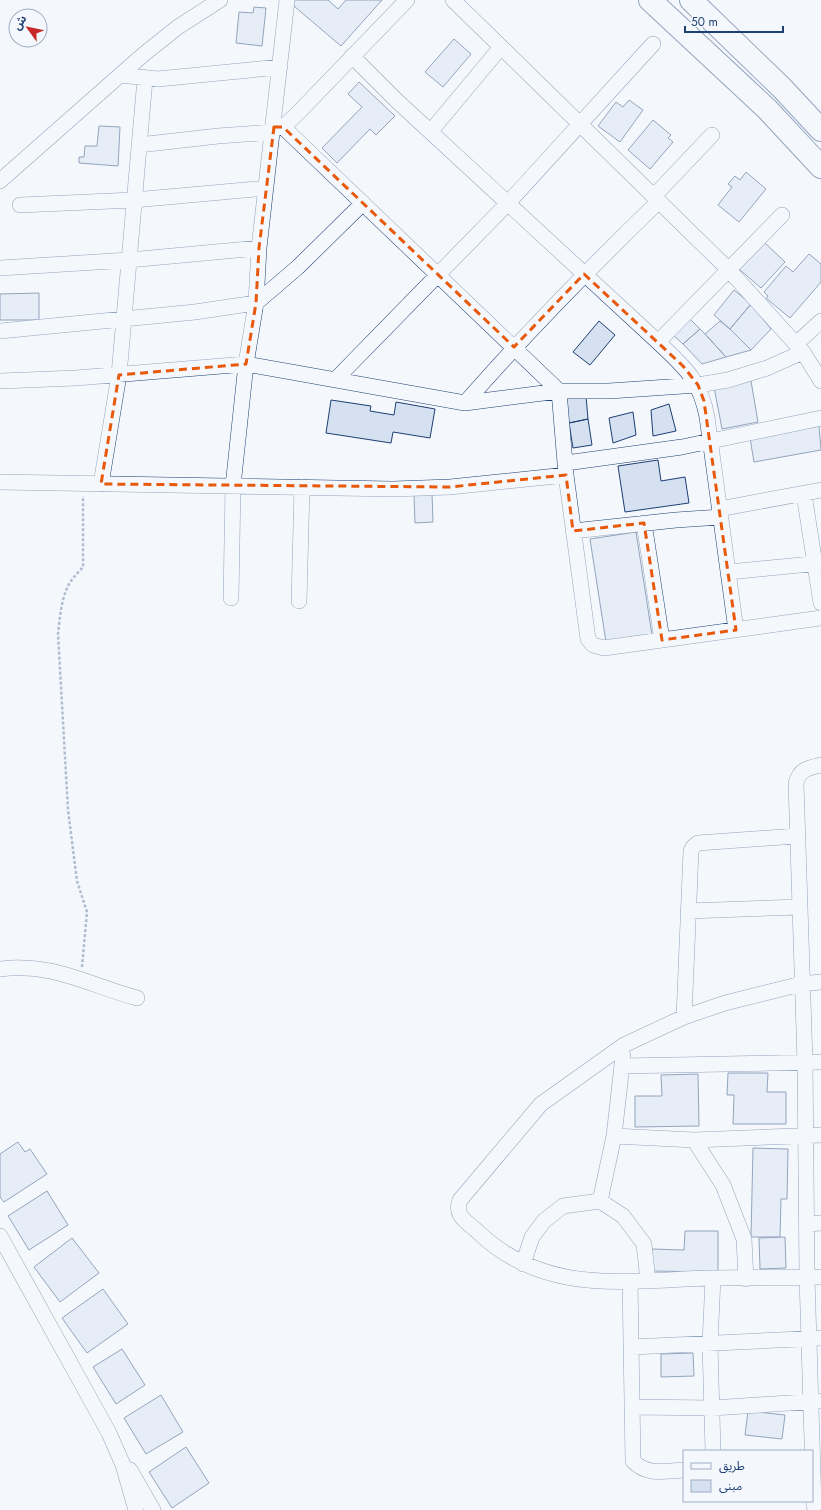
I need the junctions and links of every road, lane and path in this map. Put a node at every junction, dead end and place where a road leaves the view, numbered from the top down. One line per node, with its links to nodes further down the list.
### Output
1 (220, 0): 11 (street)
2 (287, 0): 10 (street)
3 (407, 0): 9 (street)
4 (453, 0): 8 (street)
5 (650, 0): 19 (highway)
6 (691, 0): 15 (highway)
7 (653, 44): 13 (street)
8 (502, 47): 13 (street); 16 (street)
9 (352, 56): 14 (street); 16 (street)
10 (280, 67): 12 (street); 14 (street)
11 (120, 75): 12 (street); 20 (street)
12 (145, 79): 18 (street)
13 (579, 125): 22 (street); 25 (street)
14 (277, 129): 18 (street); 21 (street); 24 (street)
15 (821, 130)
16 (431, 131): 25 (street)
17 (712, 135): 22 (street)
18 (139, 145): 23 (street)
19 (821, 167)
20 (0, 181)
21 (266, 188): 23 (street); 28 (street)
22 (656, 198): 31 (street); 32 (street)
23 (134, 200): 26 (street); 29 (street)
24 (363, 203): 33 (street); 34 (street)
25 (508, 203): 32 (street); 33 (street)
26 (20, 206)
27 (782, 215): 31 (street)
28 (259, 248): 29 (street); 34 (street)
29 (129, 260): 30 (street); 35 (street)
30 (0, 268)
31 (728, 269): 38 (street); 40 (street)
32 (584, 274): 38 (street); 39 (street)
33 (436, 275): 39 (street); 43 (street)
34 (256, 302): 35 (street); 41 (street)
35 (125, 318): 37 (street); 42 (street)
36 (821, 321): 40 (street)
37 (0, 331)
38 (658, 342): 46 (street)
39 (514, 347): 47 (street); 48 (street)
40 (799, 348): 45 (street); 46 (street)
41 (246, 364): 42 (street); 43 (street); 55 (street)
42 (119, 375): 44 (street); 54 (street)
43 (334, 380): 48 (street)
44 (0, 381)
45 (821, 381)
46 (698, 386): 47 (street); 50 (street)
47 (559, 391): 48 (street); 51 (street)
48 (465, 403)
49 (821, 418): 50 (street)
50 (710, 442): 51 (street); 59 (street)
51 (566, 469): 56 (street); 61 (street)
52 (0, 482): 53 (street)
53 (83, 483): 54 (street); 75 (path)
54 (101, 484): 55 (street)
55 (233, 486): 56 (street); 64 (street)
56 (302, 488): 65 (street)
57 (821, 490): 58 (street)
58 (804, 494): 59 (street); 62 (street)
59 (720, 513): 60 (street); 63 (street)
60 (644, 523): 61 (street); 69 (street)
61 (573, 531): 69 (street)
62 (818, 563): 63 (street); 66 (street)
63 (729, 572): 68 (street)
64 (231, 598)
65 (299, 600)
66 (821, 603)
67 (821, 618): 68 (street)
68 (736, 630): 69 (street)
69 (662, 640)
70 (821, 765): 71 (street)
71 (797, 836): 72 (street); 73 (street)
72 (800, 907): 73 (street); 77 (street)
73 (688, 911): 79 (street)
74 (0, 969): 75 (street)
75 (80, 978): 78 (street)
76 (821, 982): 77 (street)
77 (801, 984): 79 (street); 81 (street)
78 (137, 998)
79 (684, 1017): 80 (street)
80 (624, 1045): 83 (street); 91 (street)
81 (805, 1062): 82 (street); 83 (street); 85 (street)
82 (821, 1062)
83 (622, 1066): 86 (street)
84 (821, 1134): 85 (street)
85 (806, 1135): 87 (street); 89 (street)
86 (614, 1136): 87 (street); 88 (street)
87 (694, 1140): 94 (street)
88 (600, 1201): 91 (street); 96 (street)
89 (814, 1224): 92 (street)
90 (0, 1236): 103 (street)
91 (523, 1264): 95 (street)
92 (814, 1277): 94 (street); 97 (street)
93 (713, 1278): 94 (street); 96 (street); 98 (street)
94 (746, 1279)
95 (630, 1281): 96 (street); 99 (street)
96 (648, 1281)
97 (815, 1339): 98 (street); 100 (street)
98 (710, 1344): 99 (street); 102 (street)
99 (632, 1346): 101 (street)
100 (816, 1401): 102 (street); 105 (street)
101 (633, 1406): 102 (street); 106 (street)
102 (712, 1408): 104 (street)
103 (117, 1450): 108 (street); 109 (street)
104 (714, 1450)
105 (815, 1466): 107 (street)
106 (683, 1470)
107 (814, 1506)
108 (136, 1510)
109 (153, 1510)

